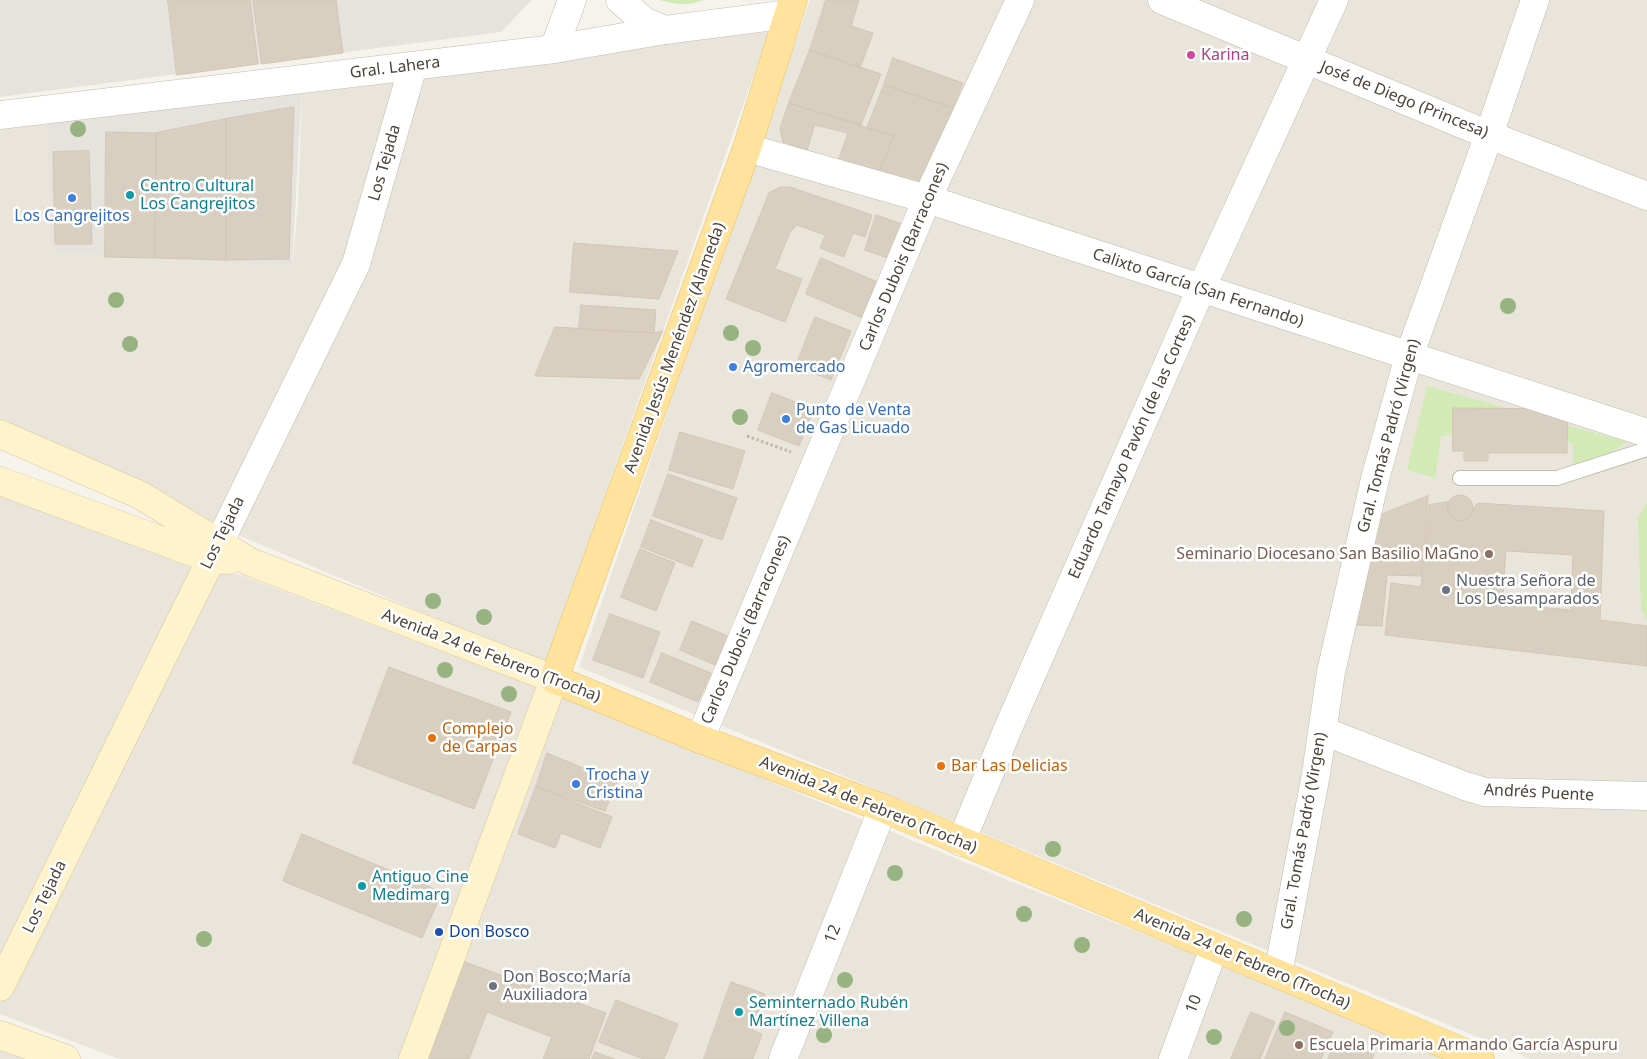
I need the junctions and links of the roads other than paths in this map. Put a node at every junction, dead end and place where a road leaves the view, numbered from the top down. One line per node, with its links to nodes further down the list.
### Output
1 (572, 0): 9 (street)
2 (620, 0): 8 (street)
3 (1020, 0): 16 (street, Carlos Dubois (Barracones))
4 (1162, 0): 10 (street, José de Diego (Princesa))
5 (1334, 0): 10 (street, Eduardo Tamayo Pavón (de las Cortes))
6 (1535, 0): 13 (street, Gral. Tomás Padró (Virgen))
7 (790, 5): 8 (street, Gral. Lahera); 14 (main road, Avenida Jesús Menéndez (Alameda))
8 (665, 30): 9 (street, Gral. Lahera)
9 (554, 48): 11 (street, Gral. Lahera)
10 (1307, 61): 13 (street, José de Diego (Princesa)); 17 (street, Eduardo Tamayo Pavón (de las Cortes))
11 (413, 66): 12 (street, Gral. Lahera); 24 (street, Los Tejada)
12 (0, 115)
13 (1489, 135): 15 (street, José de Diego (Princesa)); 18 (street, Gral. Tomás Padró (Virgen))
14 (747, 148): 16 (street, Calixto García (San Fernando)); 25 (main road, Avenida Jesús Menéndez (Alameda))
15 (1647, 196)
16 (927, 199): 17 (street, Calixto García (San Fernando)); 27 (street, Carlos Dubois (Barracones))
17 (1201, 289): 18 (street, Calixto García (San Fernando)); 30 (street, Eduardo Tamayo Pavón (de las Cortes))
18 (1409, 356): 19 (street, Calixto García (San Fernando)); 26 (street, Gral. Tomás Padró (Virgen))
19 (1647, 433)
20 (0, 434): 24 (main road)
21 (1647, 449): 22 (lane)
22 (1460, 478)
23 (0, 481): 24 (main road)
24 (215, 551): 25 (main road, Avenida 24 de Febrero (Trocha)); 33 (main road, Los Tejada)
25 (554, 679): 27 (main road, Avenida 24 de Febrero (Trocha)); 36 (main road)
26 (1323, 731): 28 (street, Andrés Puente); 32 (street, Gral. Tomás Padró (Virgen))
27 (700, 739): 29 (main road, Avenida 24 de Febrero (Trocha))
28 (1647, 796)
29 (883, 808): 30 (main road, Avenida 24 de Febrero (Trocha)); 37 (street, 12)
30 (961, 842): 31 (main road, Avenida 24 de Febrero (Trocha))
31 (1214, 948): 32 (main road, Avenida 24 de Febrero (Trocha)); 38 (street, 10)
32 (1278, 974): 39 (main road, Avenida 24 de Febrero (Trocha))
33 (0, 987)
34 (0, 1035): 35 (main road)
35 (66, 1059)
36 (413, 1059)
37 (783, 1059)
38 (1173, 1059)
39 (1480, 1059)

